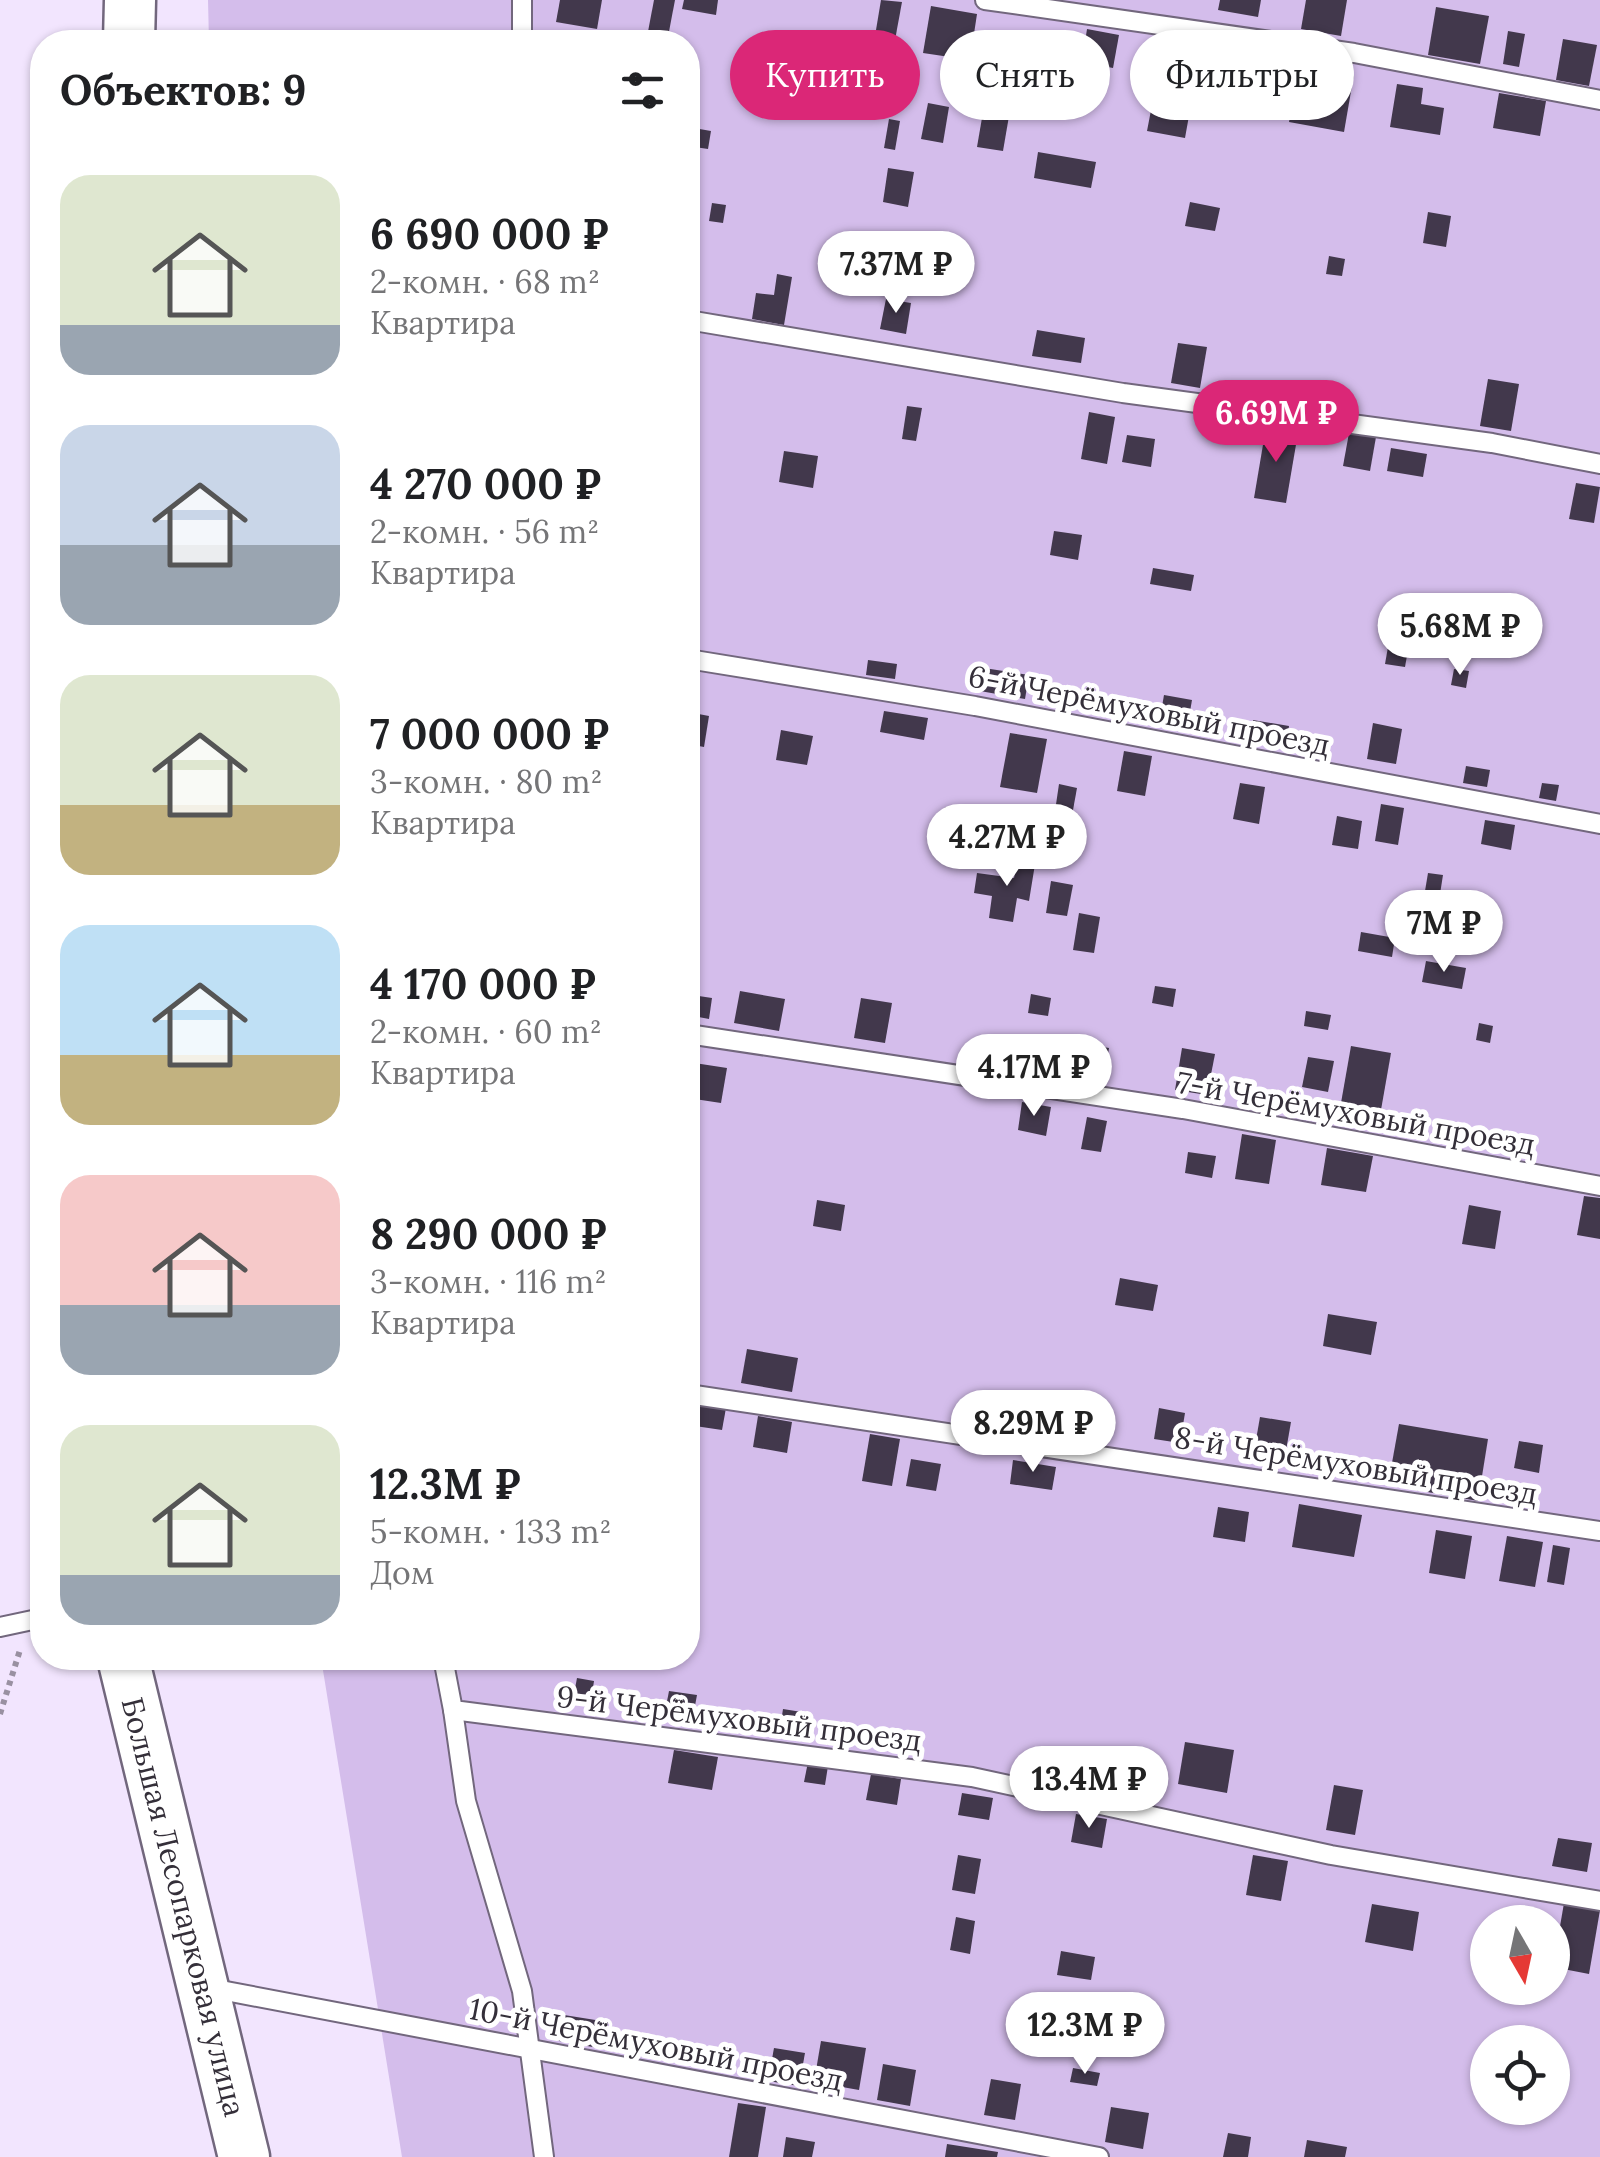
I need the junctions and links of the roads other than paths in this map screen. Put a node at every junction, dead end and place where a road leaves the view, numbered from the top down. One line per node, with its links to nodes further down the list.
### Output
1 (130, 0): 4 (main road)
2 (522, 0): 5 (lane)
3 (985, 0): 6 (lane)
4 (129, 30)
5 (522, 30)
6 (1600, 100)
7 (700, 322): 8 (lane)
8 (1600, 464)
9 (700, 661): 10 (lane, 6-й Черёмуховый проезд)
10 (1600, 824)
11 (700, 1036): 12 (lane, 7-й Черёмуховый проезд)
12 (1600, 1186)
13 (700, 1396): 14 (lane, 8-й Черёмуховый проезд)
14 (1600, 1531)
15 (30, 1620): 16 (lane)
16 (0, 1626)
17 (126, 1670): 21 (main road, Большая Лесопарковая улица)
18 (445, 1670): 19 (lane)
19 (453, 1710): 20 (lane, 9-й Черёмуховый проезд); 22 (lane)
20 (1600, 1900)
21 (202, 1987): 22 (lane, 10-й Черёмуховый проезд); 23 (main road, Большая Лесопарковая улица)
22 (527, 2049): 24 (lane); 25 (lane, 10-й Черёмуховый проезд)
23 (244, 2157)
24 (544, 2157)
25 (1099, 2157)

